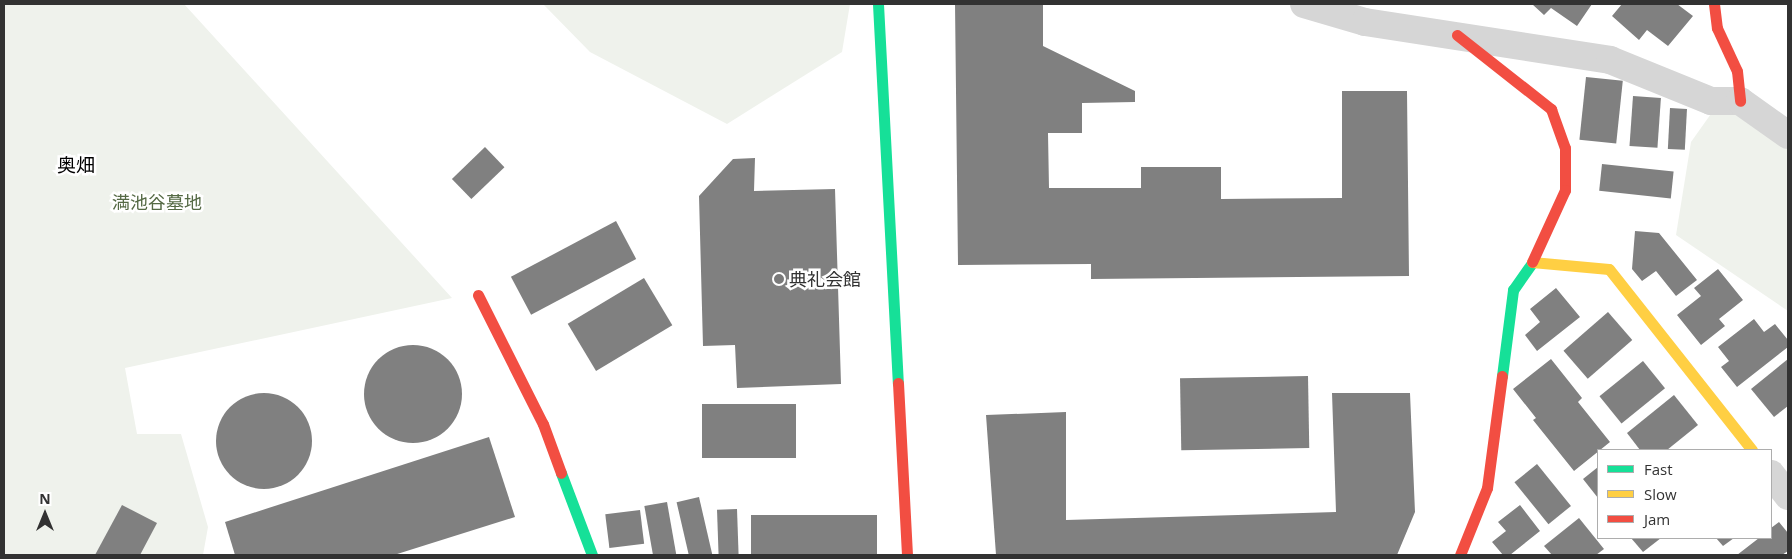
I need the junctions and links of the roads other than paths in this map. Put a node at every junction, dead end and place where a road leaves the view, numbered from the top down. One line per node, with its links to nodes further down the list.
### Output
1 (878, 4): 13 (street)
2 (1304, 4): 4 (street)
3 (1714, 4): 5 (street)
4 (1457, 35): 5 (street); 7 (street)
5 (1740, 101): 6 (street)
6 (1788, 135)
7 (1530, 264): 9 (street); 14 (street)
8 (478, 294): 12 (street)
9 (1751, 449)
10 (1772, 475): 11 (street)
11 (1788, 496)
12 (592, 555)
13 (907, 555)
14 (1460, 555)

